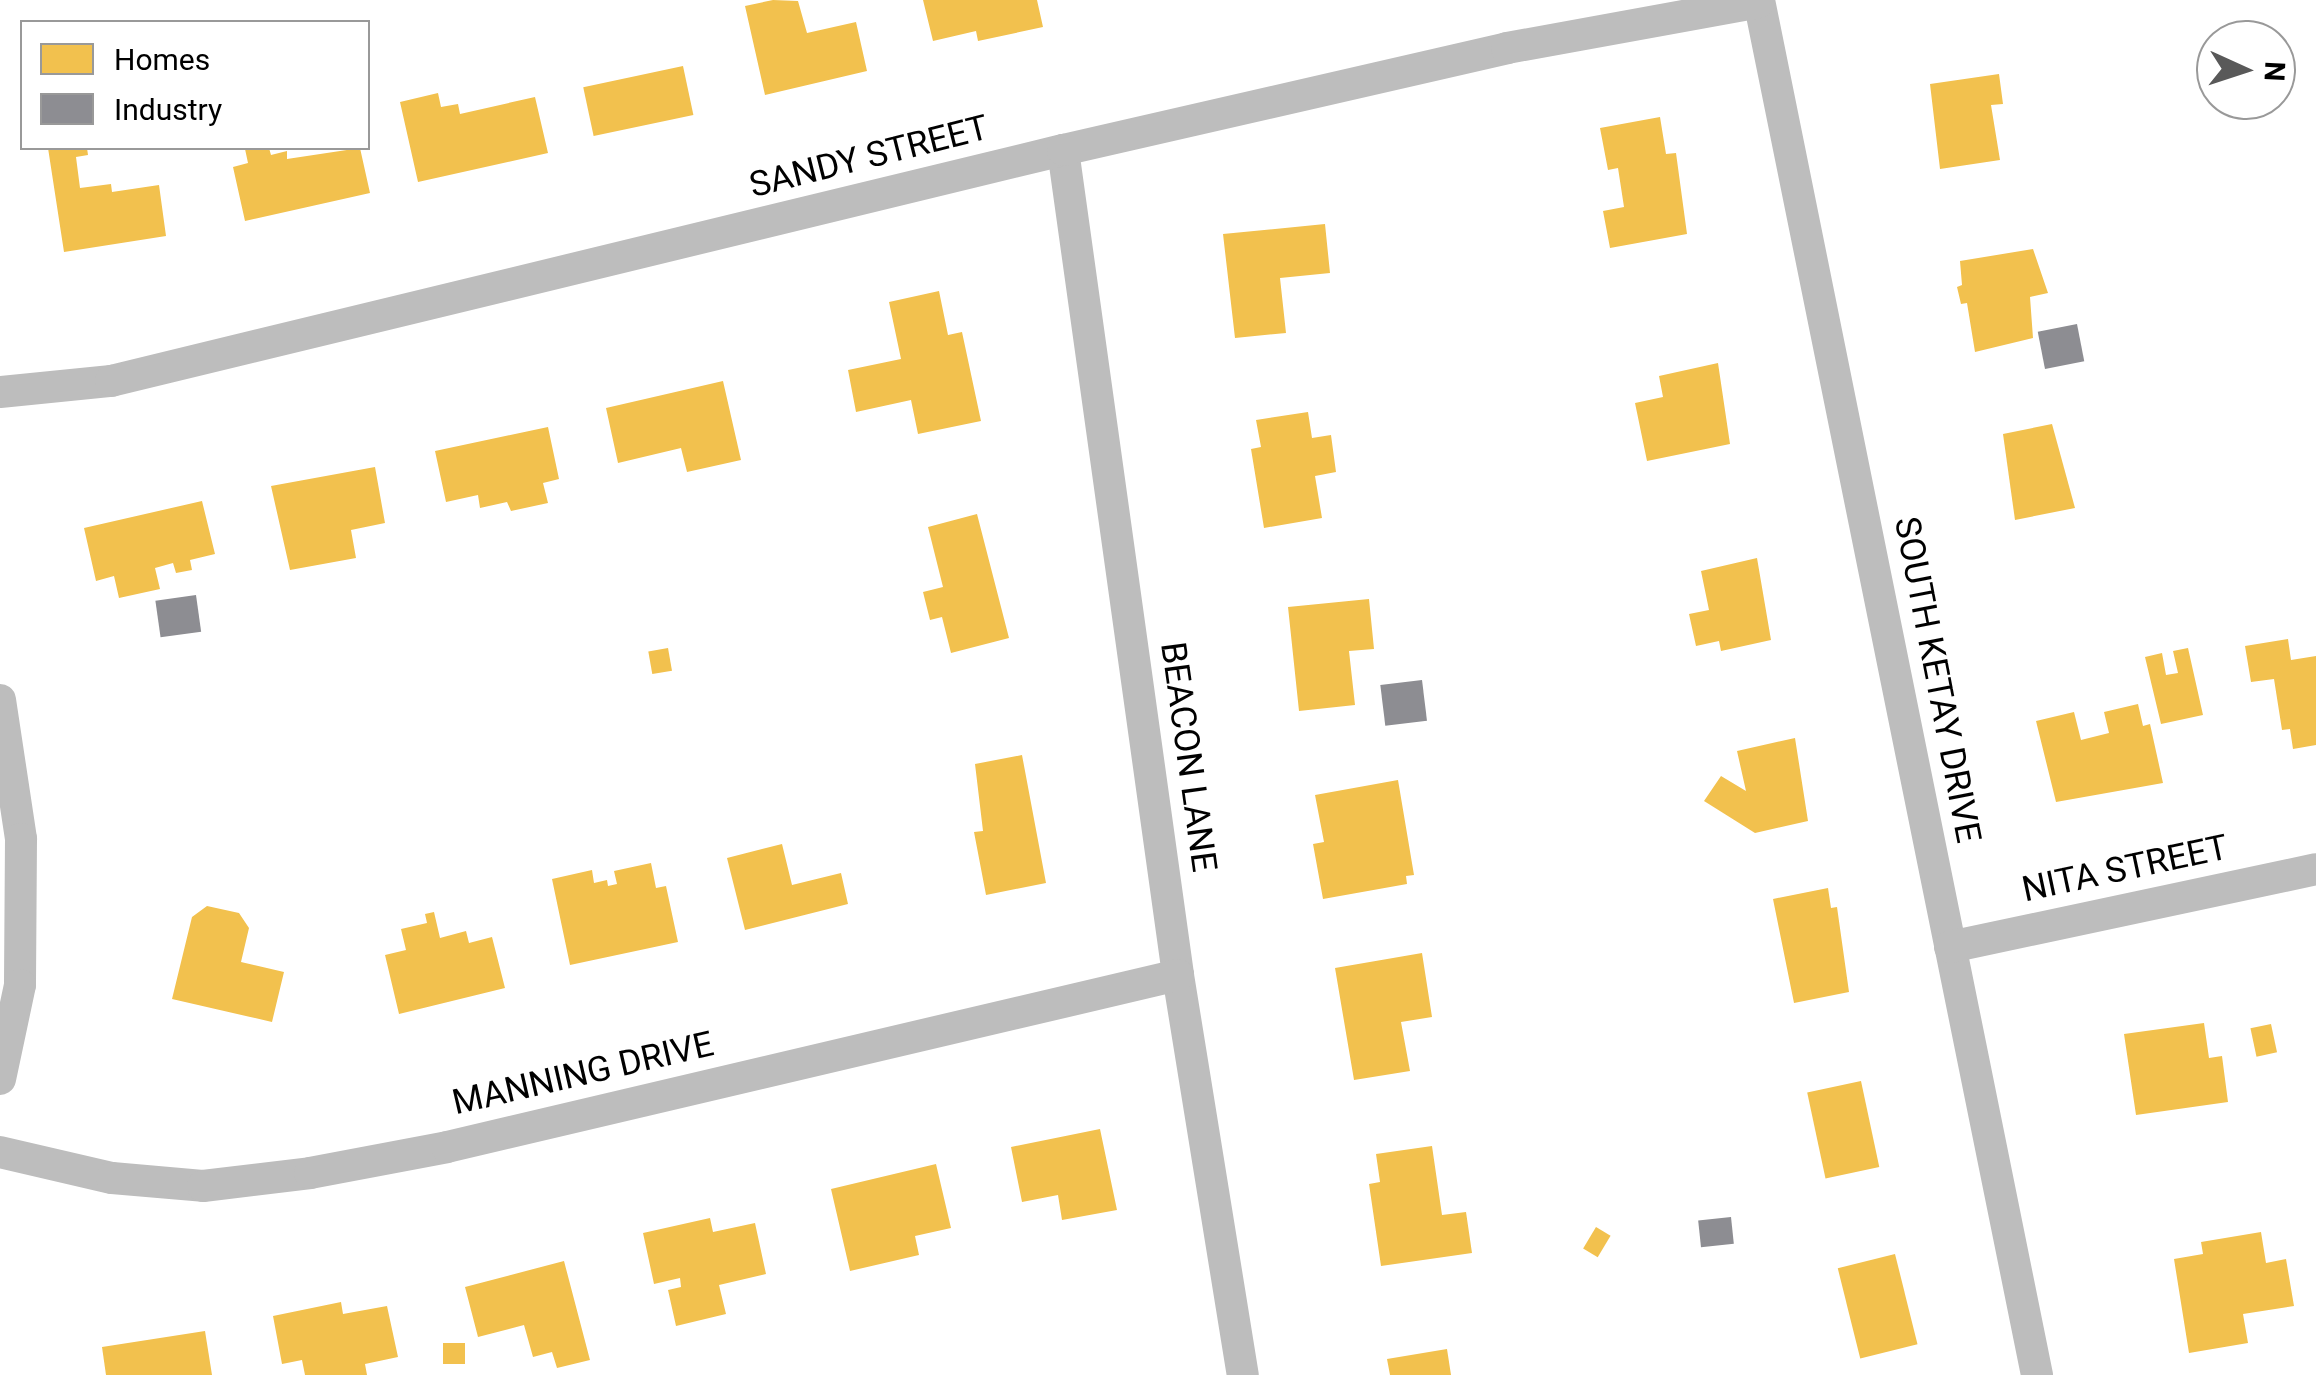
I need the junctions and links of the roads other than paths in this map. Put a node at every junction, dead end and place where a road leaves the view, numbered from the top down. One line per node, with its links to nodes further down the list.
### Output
1 (1759, 1): 2 (street, SANDY STREET); 6 (street, SOUTH KETAY DRIVE)
2 (1064, 150): 3 (street, SANDY STREET); 7 (street, BEACON LANE)
3 (0, 392)
4 (0, 700): 8 (street)
5 (2316, 870): 6 (street, NITA STREET)
6 (1950, 947): 11 (street, SOUTH KETAY DRIVE)
7 (1178, 975): 9 (street, MANNING DRIVE); 10 (street, BEACON LANE)
8 (0, 1079)
9 (0, 1152)
10 (1243, 1375)
11 (2037, 1375)

